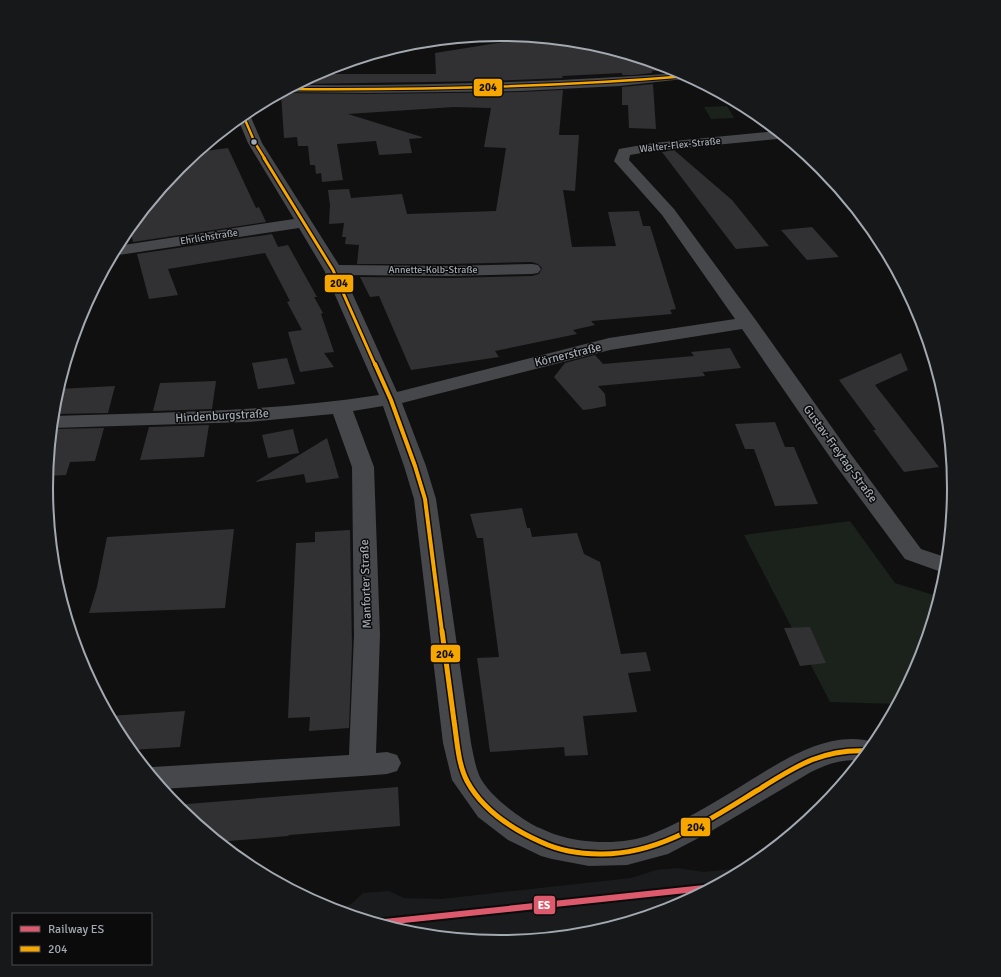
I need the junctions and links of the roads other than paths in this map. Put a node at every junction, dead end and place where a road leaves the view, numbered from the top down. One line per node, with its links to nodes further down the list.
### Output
1 (676, 77): 2 (street)
2 (297, 90)
3 (245, 121): 5 (street)
4 (776, 136): 9 (street, Walter-Flex-Straße)
5 (304, 222): 6 (street, Ehrlichstraße); 8 (street)
6 (122, 251)
7 (532, 269): 8 (street, Annette-Kolb-Straße)
8 (333, 270): 10 (street)
9 (748, 323): 10 (street, Körnerstraße); 13 (street, Gustav-Freytag-Straße)
10 (391, 400): 11 (street, Hindenburgstraße); 14 (street)
11 (341, 407): 12 (street, Hindenburgstraße); 15 (street, Manforter Straße)
12 (58, 422)
13 (941, 564)
14 (864, 750)
15 (159, 778)

